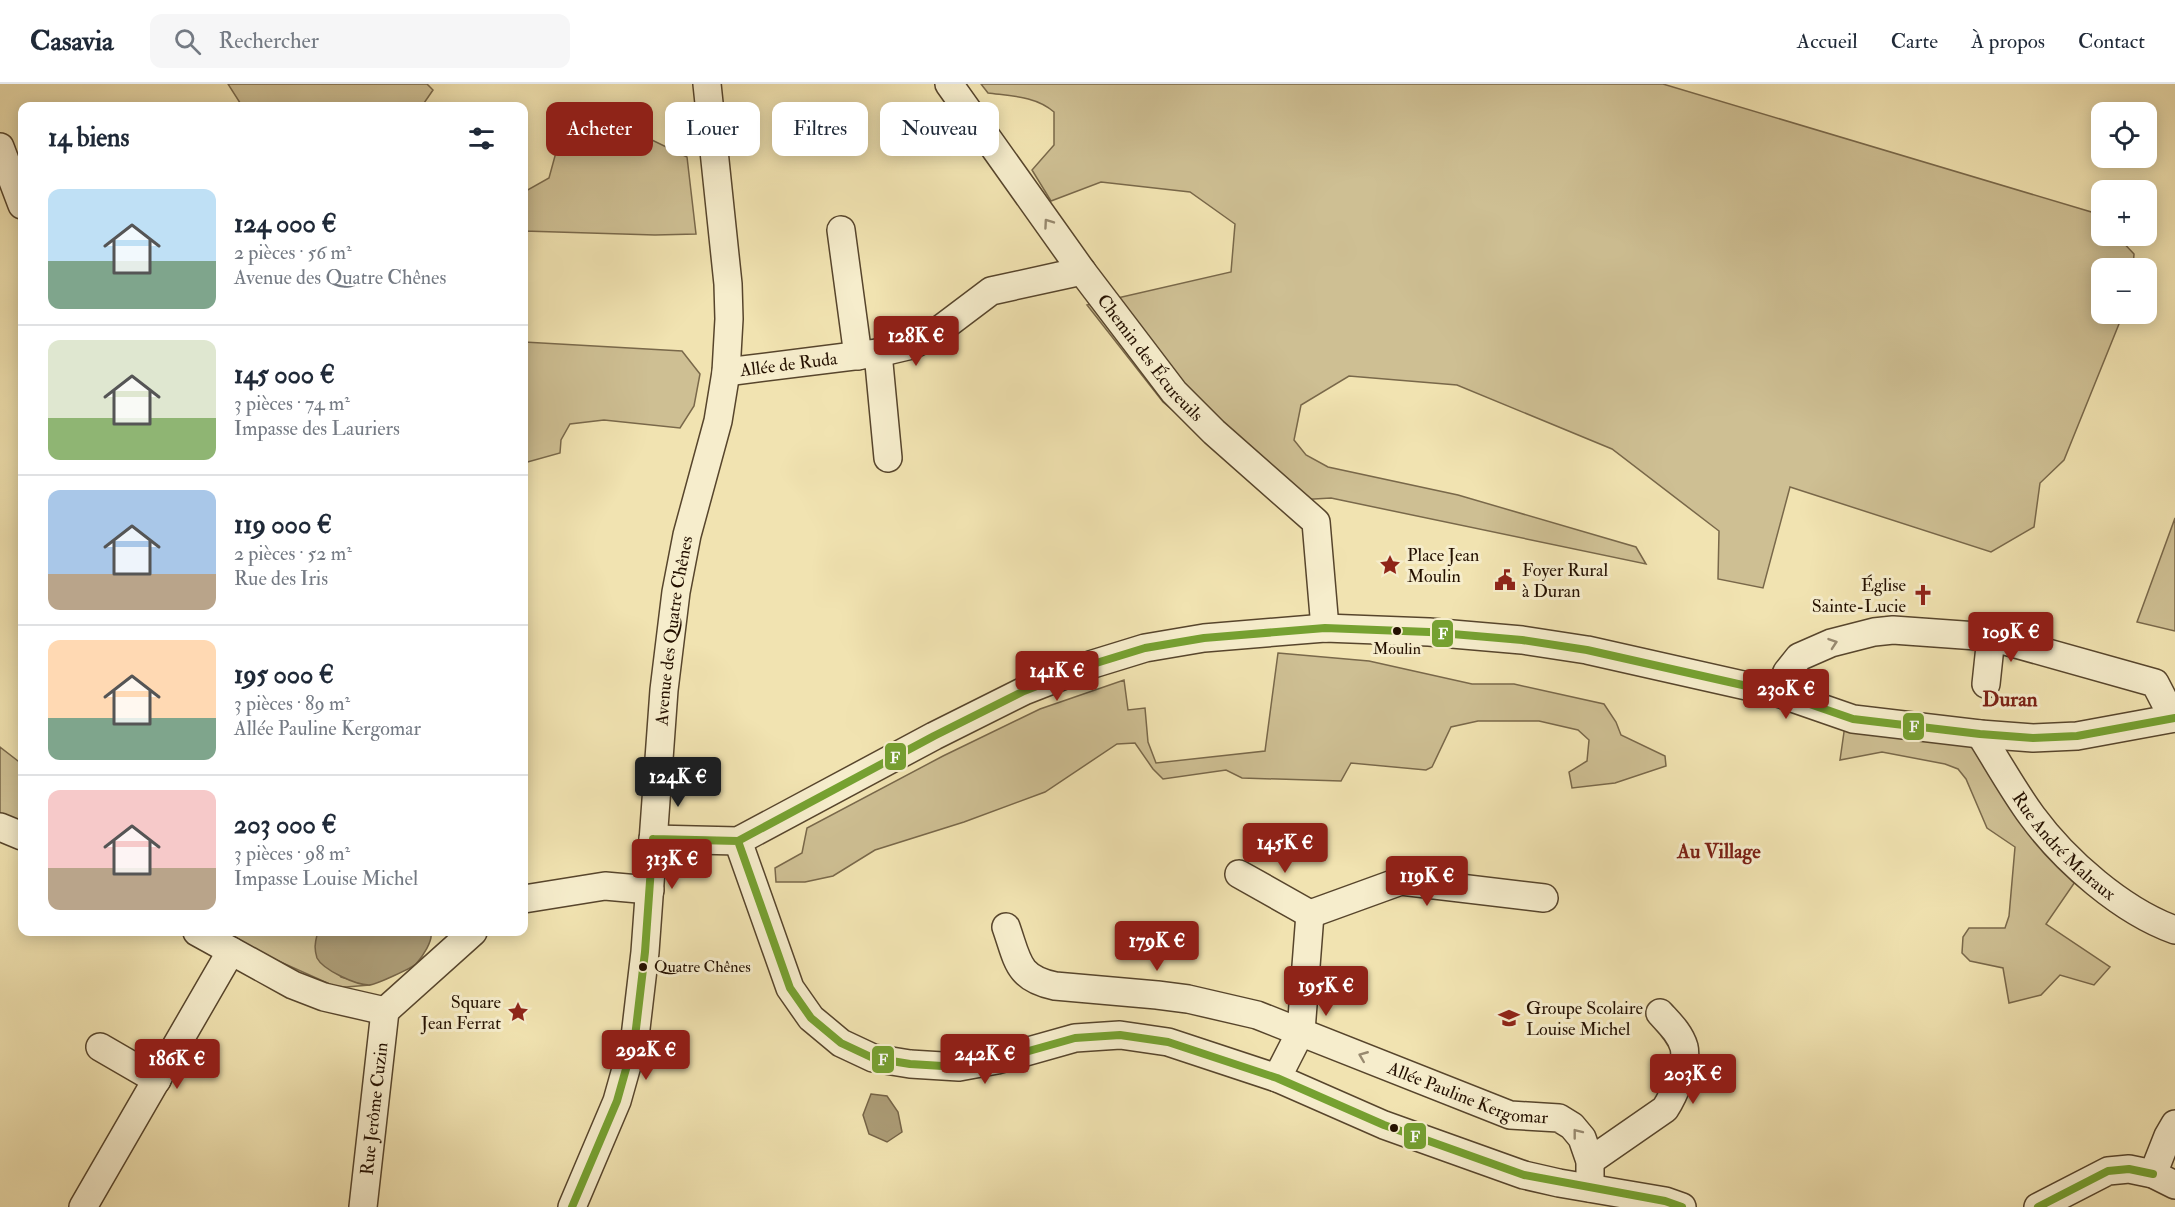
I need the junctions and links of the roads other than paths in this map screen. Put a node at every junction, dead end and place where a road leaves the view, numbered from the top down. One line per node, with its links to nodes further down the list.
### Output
1 (706, 84): 8 (street, Avenue des Quatre Chênes)
2 (949, 84): 6 (street, Chemin des Écureuils, one-way to 2)
3 (0, 147): 4 (street)
4 (18, 195)
5 (841, 230): 7 (street)
6 (1082, 271): 7 (street, Allée de Ruda); 10 (street, Chemin des Écureuils)
7 (868, 355): 8 (street, Allée de Ruda); 9 (street)
8 (726, 372): 18 (street, Avenue des Quatre Chênes)
9 (888, 458)
10 (1324, 628): 13 (street); 19 (street)
11 (1991, 637): 12 (street); 13 (street, one-way to 11); 14 (street)
12 (1986, 684)
13 (1778, 693): 15 (street)
14 (2174, 718): 15 (street)
15 (1980, 734): 26 (street, Rue André Malraux)
16 (0, 827): 17 (street)
17 (18, 834)
18 (653, 839): 19 (street); 21 (street, Avenue des Quatre Chênes)
19 (738, 841): 34 (street)
20 (1239, 874): 24 (street)
21 (650, 890): 22 (street); 42 (street, Avenue des Quatre Chênes)
22 (528, 898)
23 (1544, 898): 24 (street)
24 (1310, 914): 32 (street)
25 (1006, 927): 32 (street, Allée Pauline Kergomar)
26 (2175, 930)
27 (204, 936): 29 (street)
28 (469, 936): 30 (street)
29 (231, 951): 30 (street); 35 (street)
30 (385, 1011): 41 (street, Rue Jerôme Cuzin)
31 (1660, 1012): 37 (street)
32 (1301, 1031): 34 (street); 37 (street, Allée Pauline Kergomar, one-way to 32)
33 (100, 1047): 35 (street)
34 (1277, 1078): 39 (street)
35 (157, 1080): 40 (street)
36 (2175, 1124): 38 (street)
37 (1590, 1161): 39 (street, Allée Pauline Kergomar)
38 (2164, 1179): 44 (street)
39 (1590, 1188): 43 (street)
40 (83, 1207)
41 (363, 1207)
42 (572, 1207)
43 (1682, 1207)
44 (2038, 1207)

